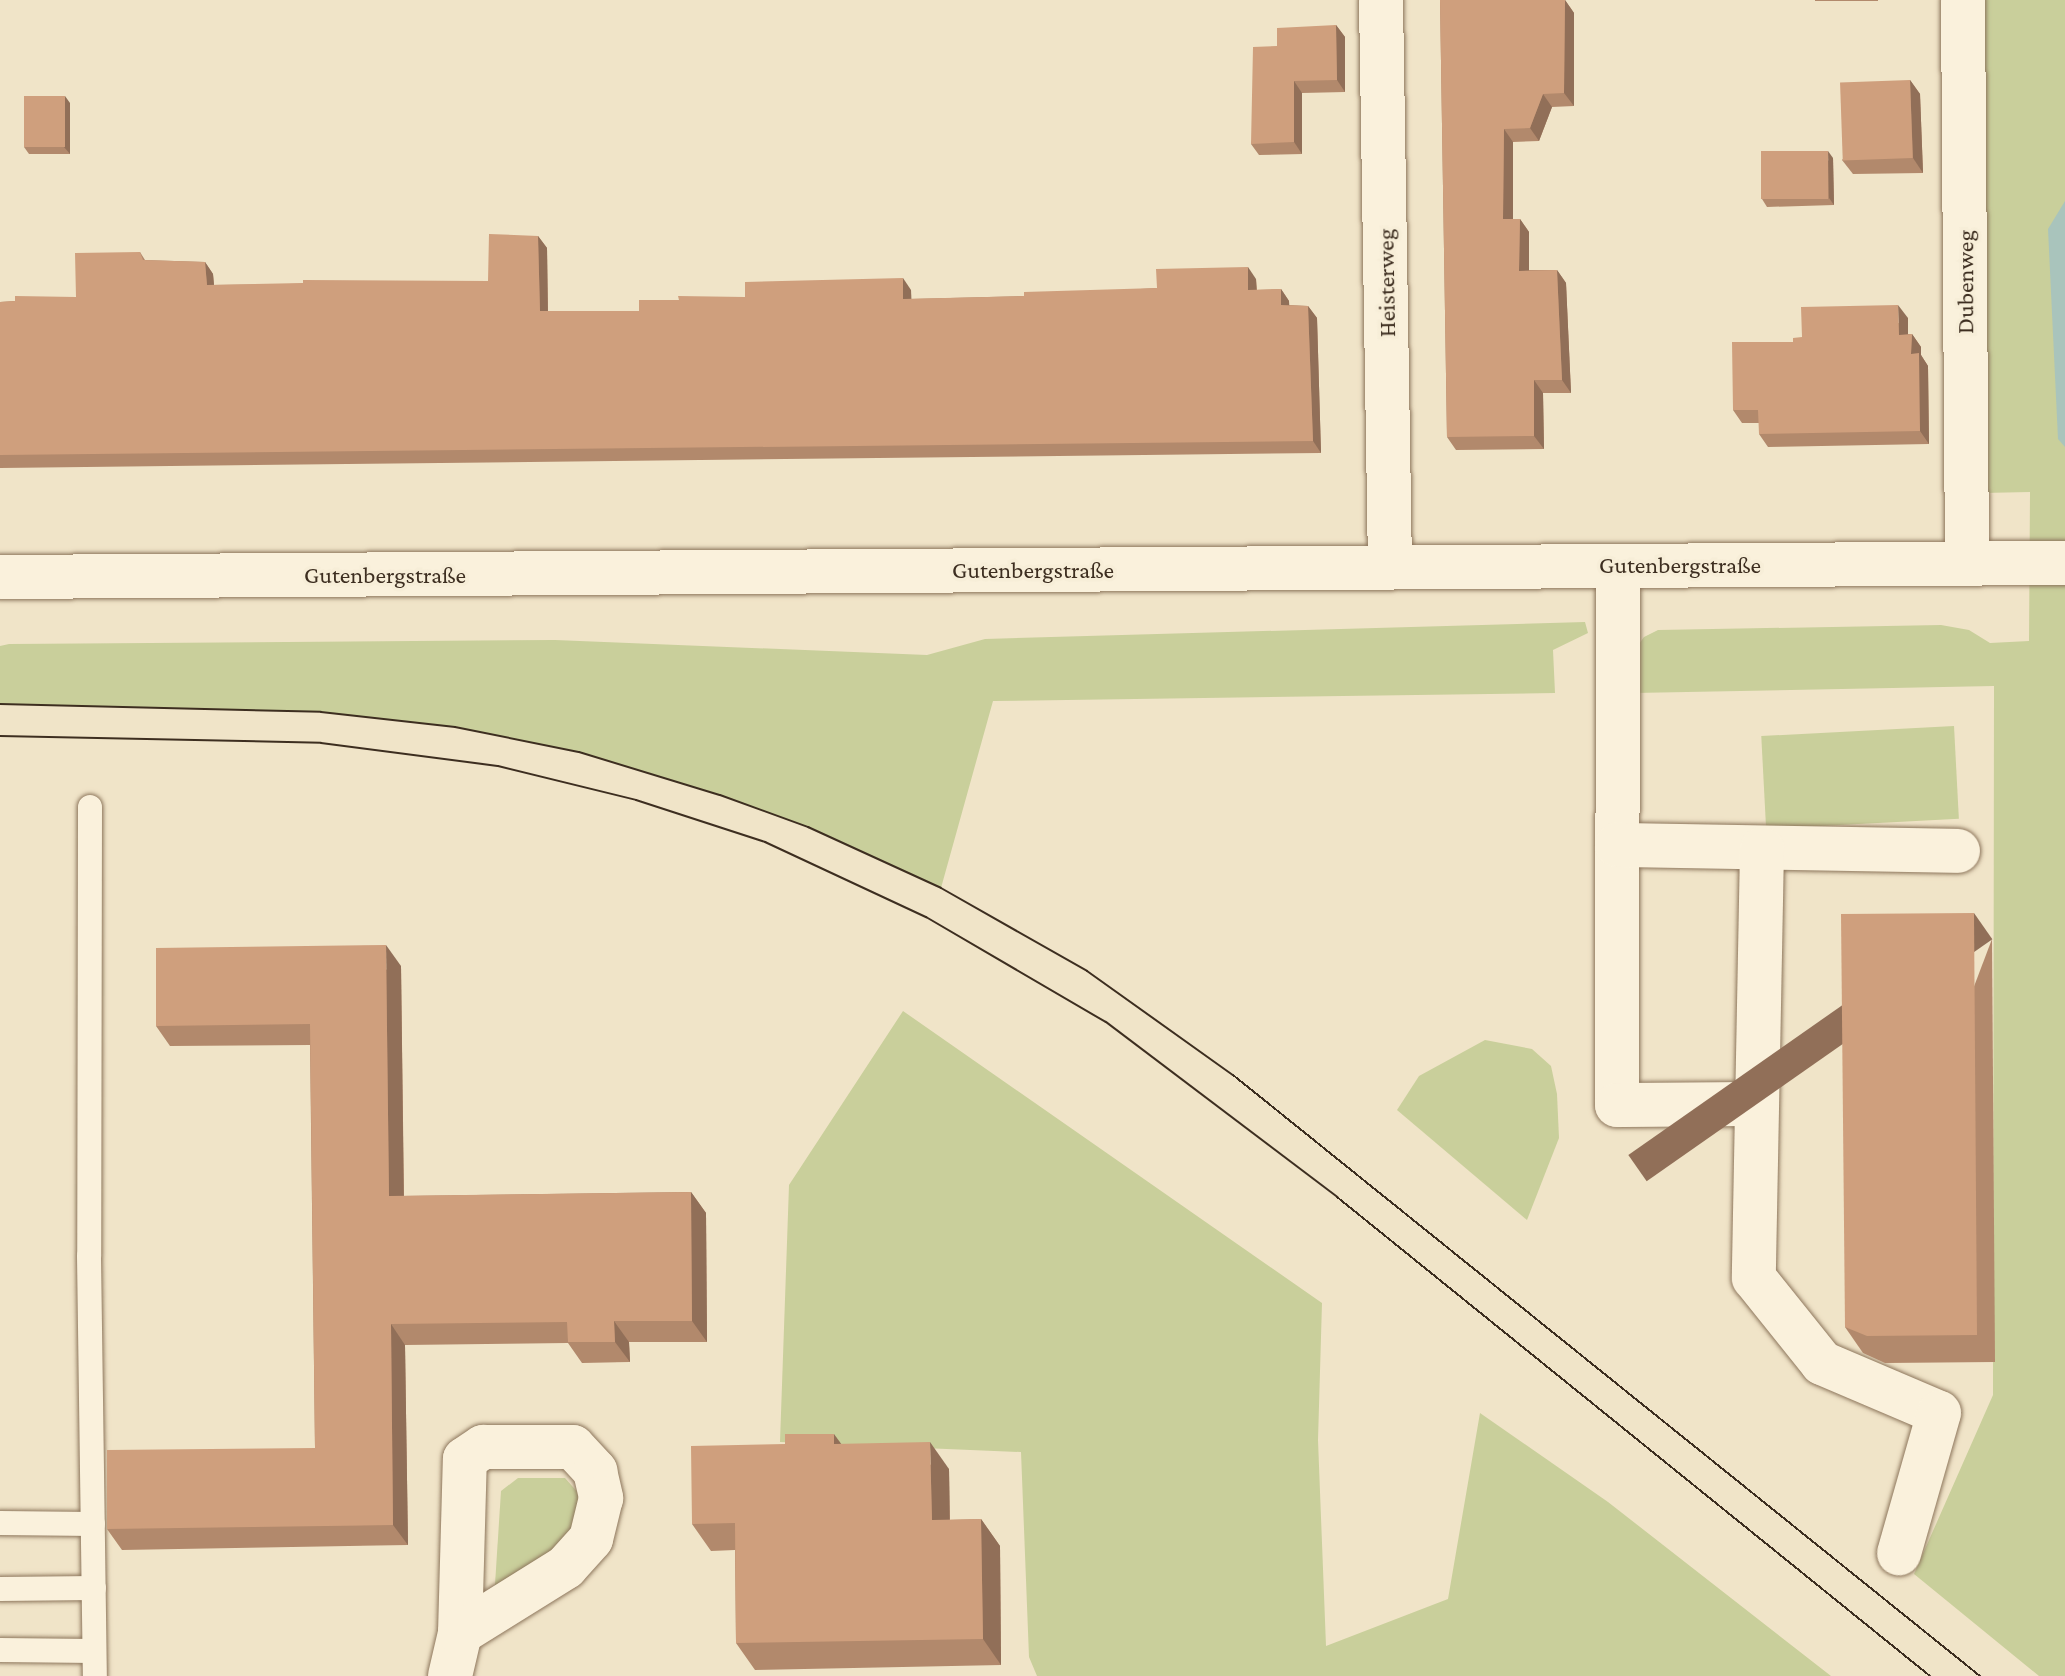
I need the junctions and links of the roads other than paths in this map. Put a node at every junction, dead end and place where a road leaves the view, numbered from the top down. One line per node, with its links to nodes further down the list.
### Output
1 (1381, 0): 6 (street, Heisterweg)
2 (1963, 0): 4 (street, Dubenweg)
3 (2065, 563): 4 (street, Gutenbergstraße)
4 (1967, 564): 5 (street, Gutenbergstraße)
5 (1618, 566): 6 (street, Gutenbergstraße); 9 (street)
6 (1390, 567): 7 (street, Gutenbergstraße)
7 (0, 577)
8 (90, 807): 14 (lane)
9 (1617, 845): 10 (street); 12 (street)
10 (1762, 849): 11 (street); 12 (street)
11 (1958, 851)
12 (1757, 1104): 15 (street)
13 (0, 1523): 14 (lane)
14 (93, 1524): 16 (lane)
15 (1899, 1553)
16 (94, 1588): 17 (lane); 20 (lane)
17 (0, 1589)
18 (460, 1633): 22 (street)
19 (0, 1650): 20 (lane)
20 (94, 1651): 21 (lane)
21 (95, 1676)
22 (450, 1676)

